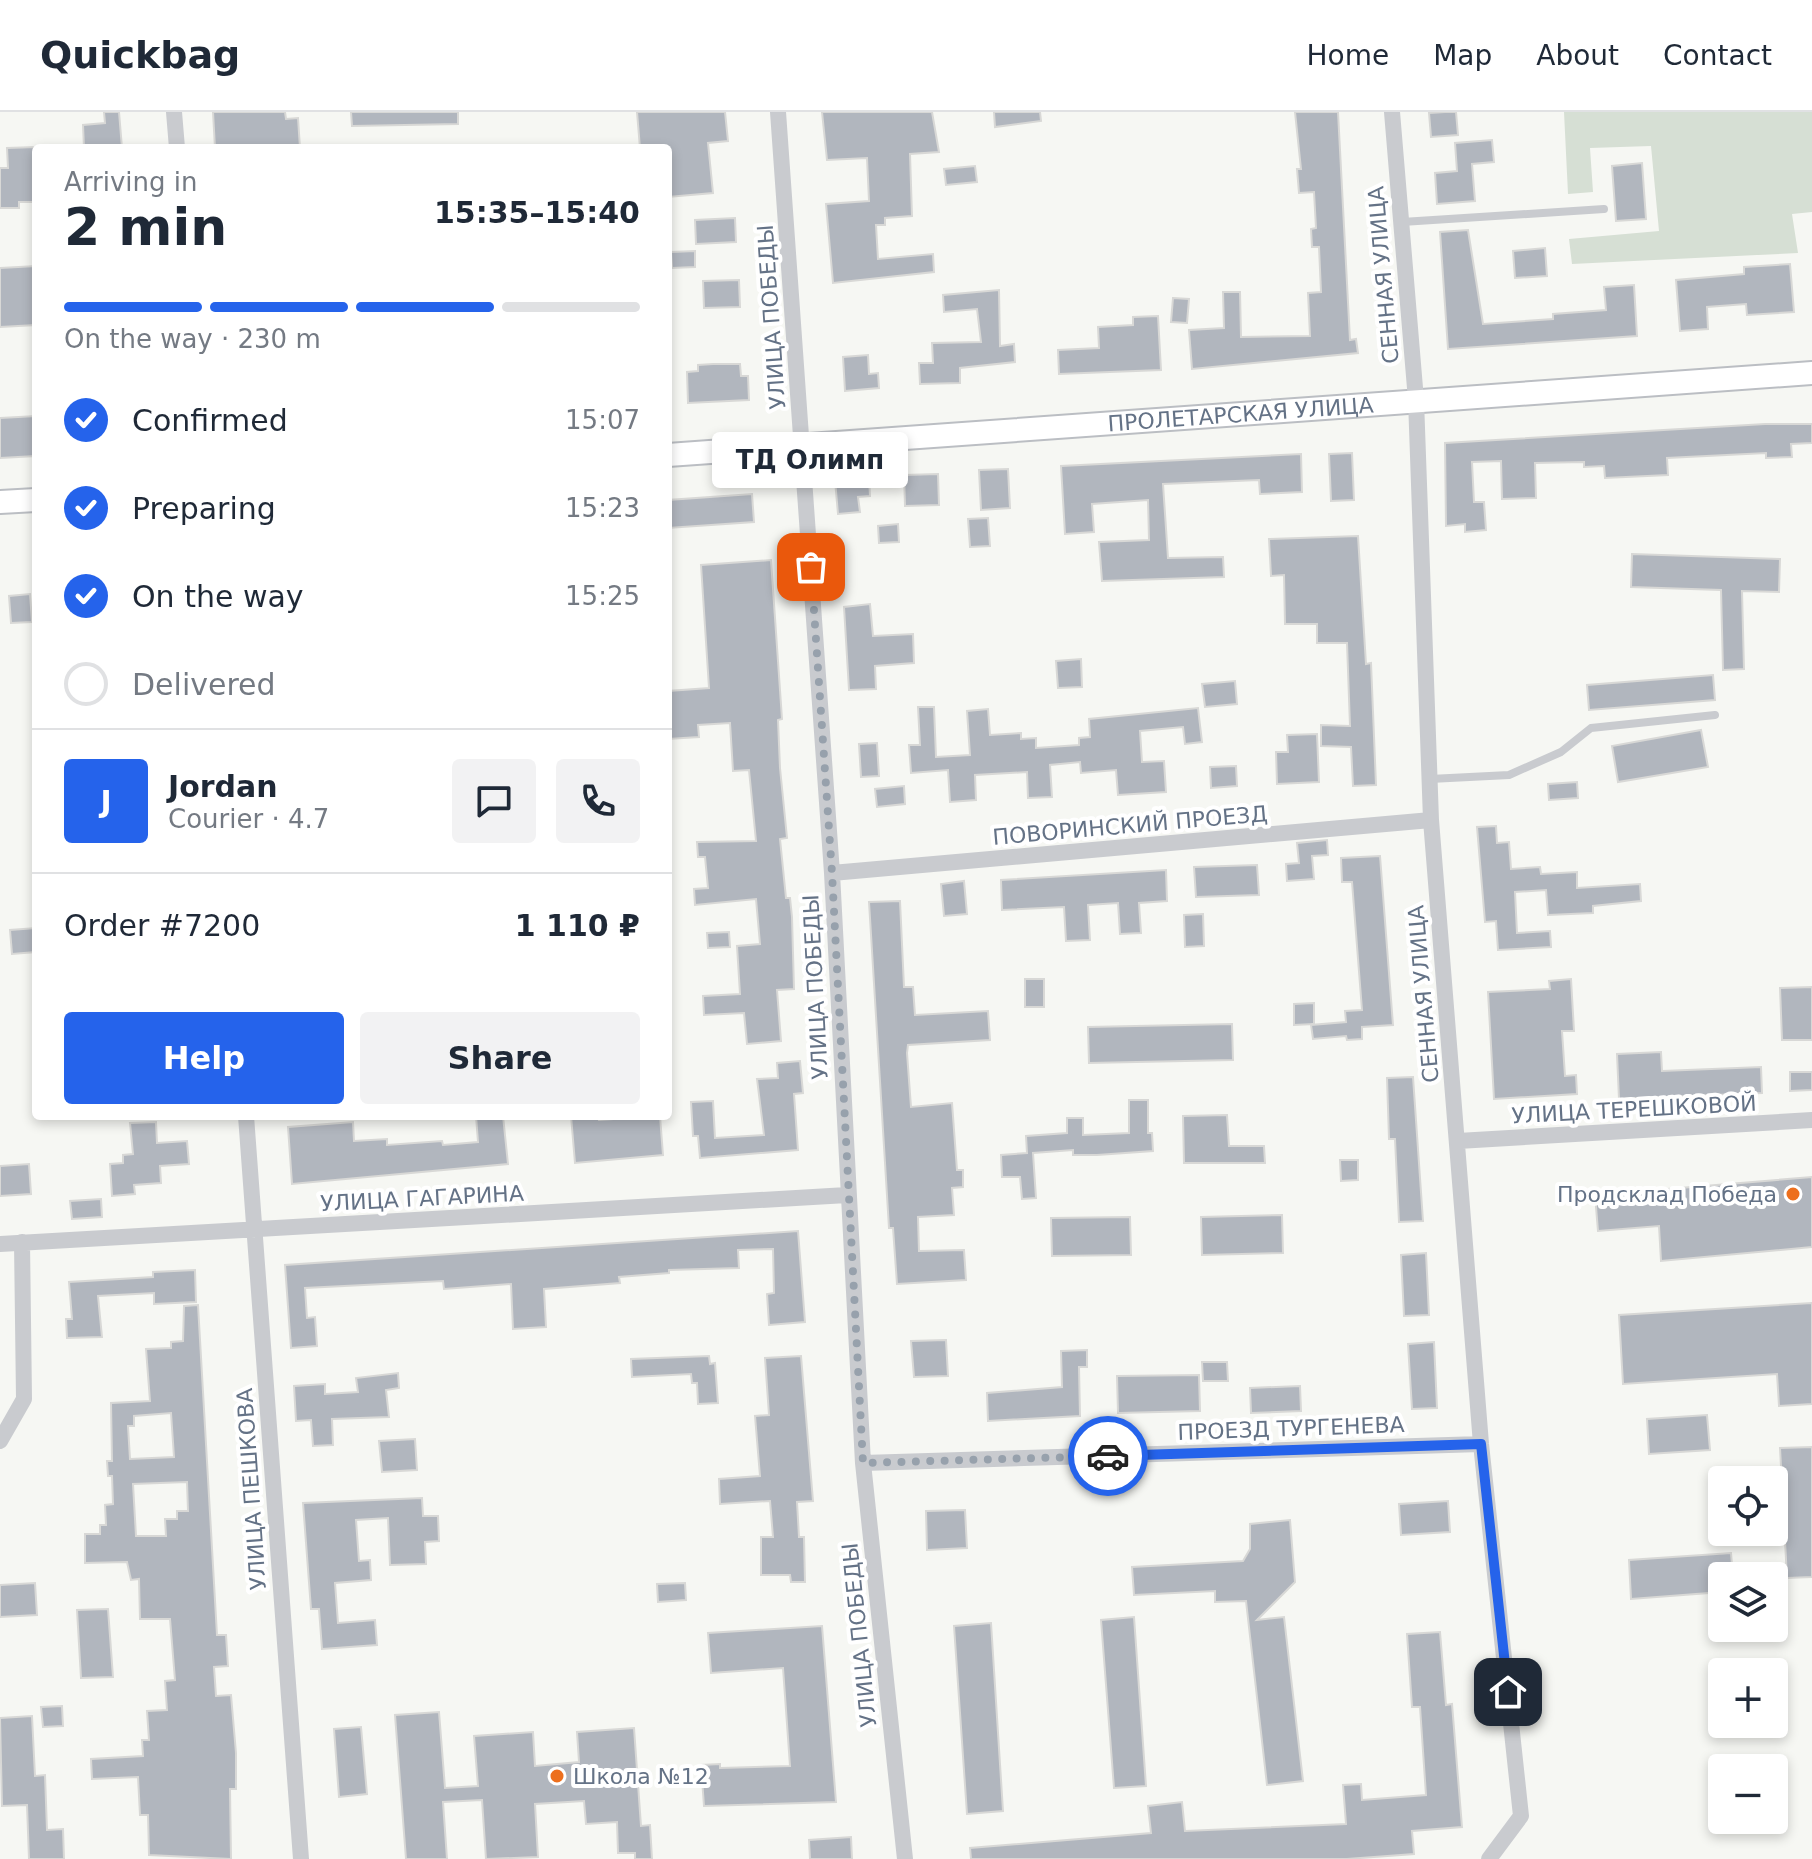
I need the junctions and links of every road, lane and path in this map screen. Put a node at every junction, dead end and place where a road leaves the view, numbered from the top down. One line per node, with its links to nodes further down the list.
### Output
1 (174, 112): 4 (street)
2 (778, 112): 9 (street, УЛИЦА ПОБЕДЫ)
3 (1392, 112): 6 (street, СЕННАЯ УЛИЦА)
4 (177, 144)
5 (1604, 209): 6 (lane)
6 (1401, 222): 8 (street, СЕННАЯ УЛИЦА)
7 (1812, 373): 8 (street, ПРОЛЕТАРСКАЯ УЛИЦА)
8 (1416, 400): 9 (street, ПРОЛЕТАРСКАЯ УЛИЦА); 14 (street, СЕННАЯ УЛИЦА)
9 (802, 445): 10 (street, ПРОЛЕТАРСКАЯ УЛИЦА); 16 (street, УЛИЦА ПОБЕДЫ)
10 (672, 455)
11 (32, 500): 12 (street)
12 (0, 502)
13 (1715, 715): 14 (lane)
14 (1430, 779): 15 (street, СЕННАЯ УЛИЦА)
15 (1431, 820): 16 (street, ПОВОРИНСКИЙ ПРОЕЗД); 19 (street, СЕННАЯ УЛИЦА)
16 (832, 873): 20 (street, УЛИЦА ПОБЕДЫ)
17 (246, 1120): 21 (street, УЛИЦА ПЕШКОВА)
18 (1812, 1120): 19 (street, УЛИЦА ТЕРЕШКОВОЙ)
19 (1458, 1141): 25 (street, СЕННАЯ УЛИЦА)
20 (847, 1195): 21 (street, УЛИЦА ГАГАРИНА); 26 (street, УЛИЦА ПОБЕДЫ)
21 (254, 1230): 22 (street, УЛИЦА ГАГАРИНА); 27 (street, УЛИЦА ПЕШКОВА)
22 (22, 1242): 23 (street, УЛИЦА ГАГАРИНА); 24 (street)
23 (0, 1244)
24 (0, 1441)
25 (1481, 1444): 26 (street, ПРОЕЗД ТУРГЕНЕВА); 29 (street, СЕННАЯ УЛИЦА)
26 (863, 1463): 28 (street, УЛИЦА ПОБЕДЫ)
27 (301, 1859)
28 (905, 1859)
29 (1489, 1859)

